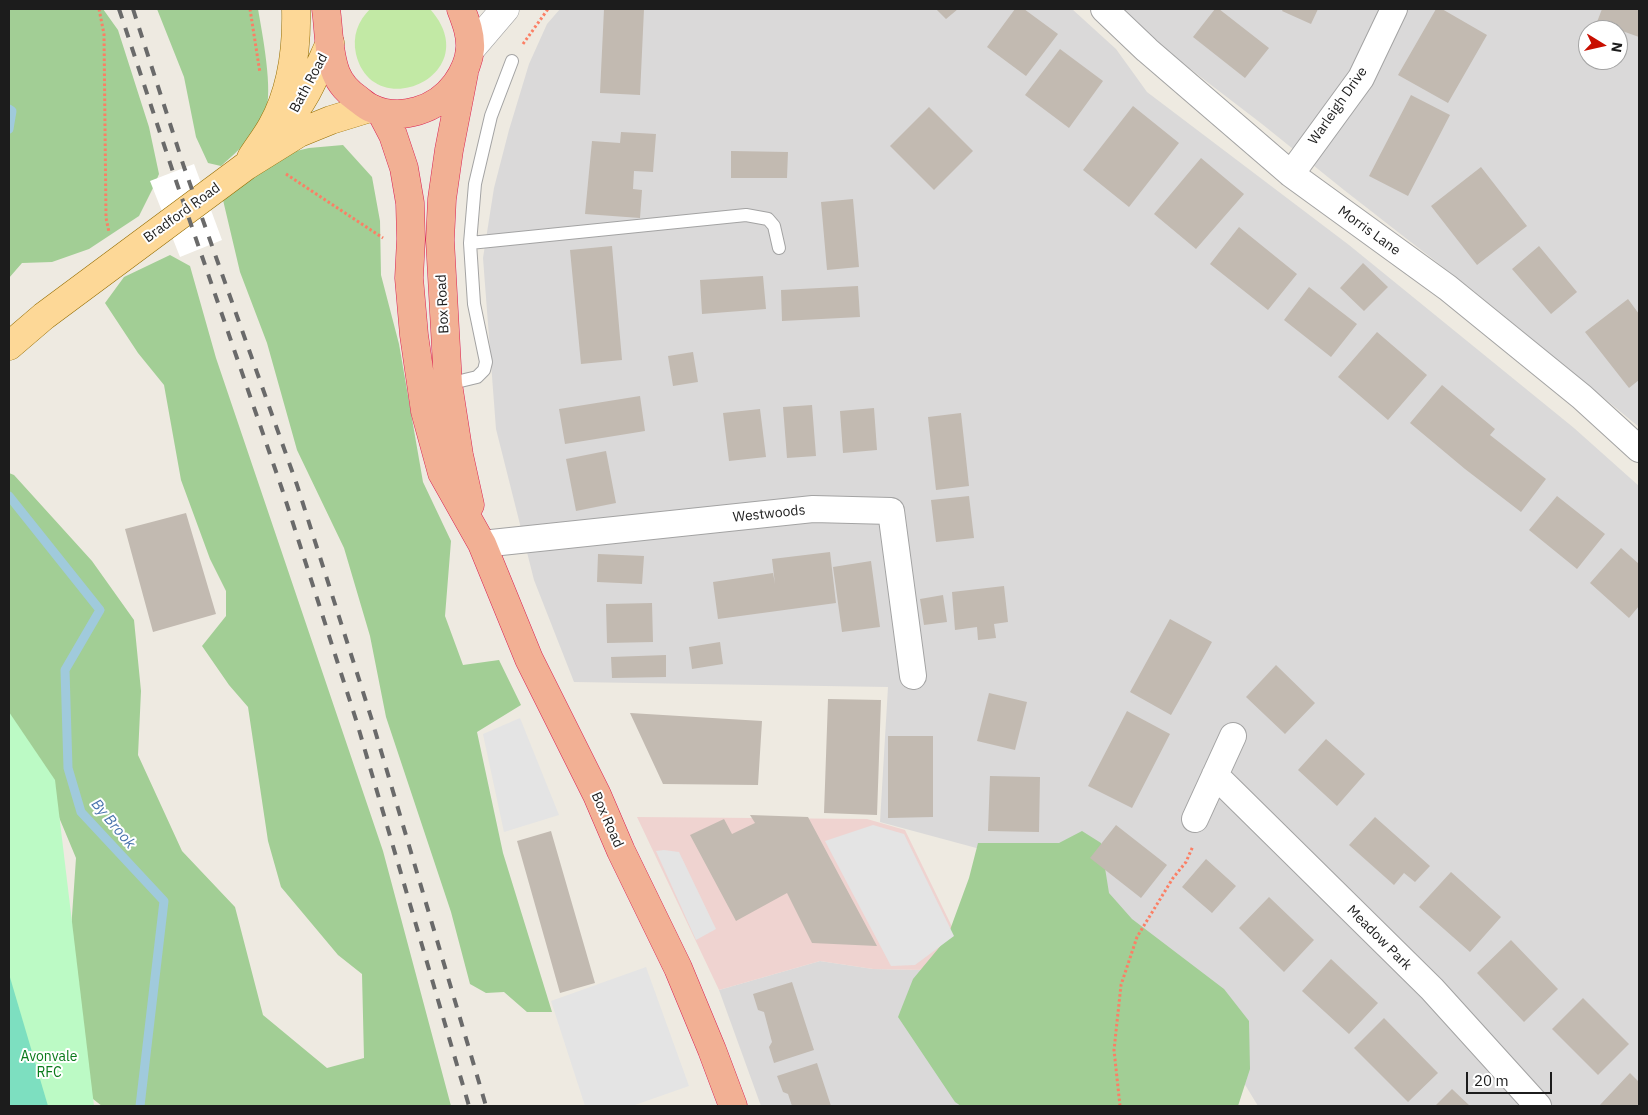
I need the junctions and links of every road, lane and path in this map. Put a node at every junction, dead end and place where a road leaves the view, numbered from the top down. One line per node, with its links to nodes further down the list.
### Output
1 (99, 9): 18 (path)
2 (296, 9): 13 (main road)
3 (339, 9): 9 (highway)
4 (461, 9): 10 (highway, Box Road)
5 (505, 9): 10 (street)
6 (548, 9): 11 (path)
7 (1104, 9): 14 (street, Morris Lane)
8 (1394, 9): 14 (street, Warleigh Drive)
9 (329, 28): 12 (highway); 13 (main road, Bath Road)
10 (467, 61): 12 (highway); 20 (highway, Box Road)
11 (512, 61): 16 (lane)
12 (376, 110): 13 (main road, Bradford Road); 15 (highway, Box Road)
13 (253, 161): 15 (path); 18 (main road, Bradford Road)
14 (1290, 174): 21 (street, Morris Lane)
15 (411, 239): 22 (highway, Box Road)
16 (470, 243): 17 (lane); 20 (lane)
17 (779, 248)
18 (114, 263): 19 (main road, Bradford Road)
19 (9, 346)
20 (448, 384): 22 (highway, Box Road)
21 (1639, 449)
22 (480, 540): 23 (street, Westwoods); 27 (highway, Box Road)
23 (913, 676)
24 (1234, 736): 25 (street)
25 (1215, 776): 26 (street); 29 (street, Meadow Park)
26 (1195, 819): 28 (path)
27 (733, 1106)
28 (1120, 1106)
29 (1538, 1106)

